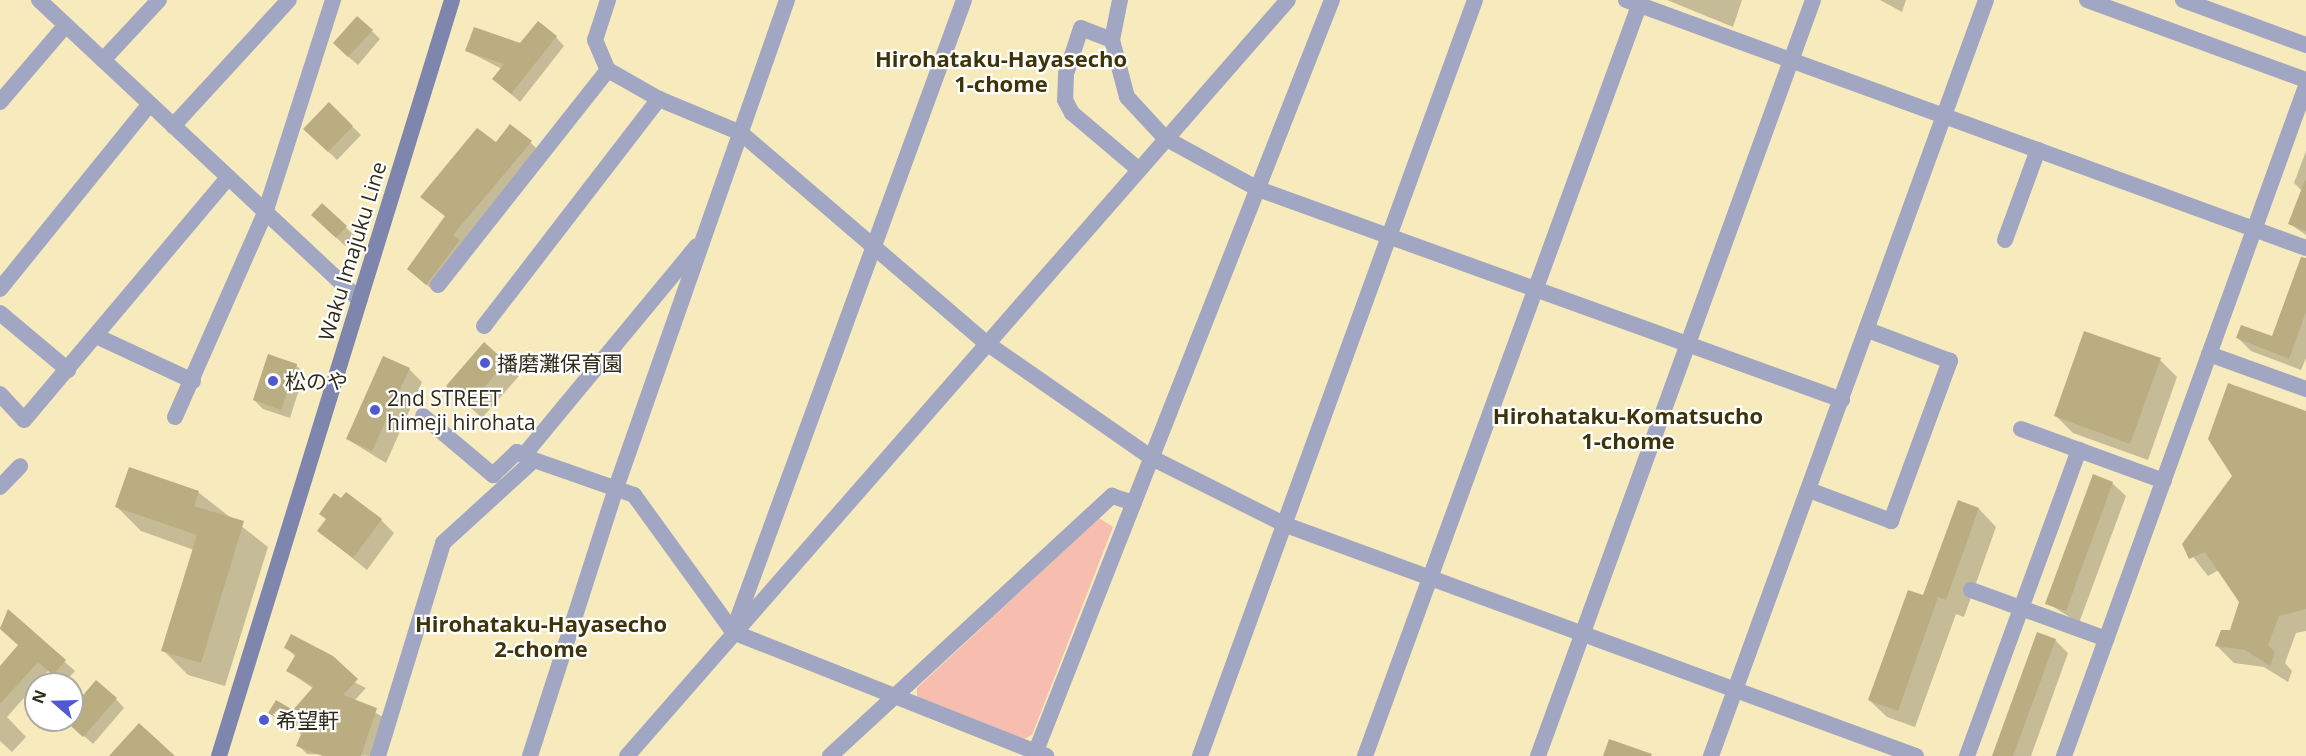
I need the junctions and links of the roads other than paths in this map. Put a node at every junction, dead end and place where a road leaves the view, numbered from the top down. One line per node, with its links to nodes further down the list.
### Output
1 (39, 0): 18 (street)
2 (159, 0): 21 (street)
3 (289, 0): 30 (street)
4 (333, 0): 37 (street)
5 (452, 0): 47 (main road, Waku Imajuku Line)
6 (609, 0): 23 (street)
7 (787, 0): 31 (street)
8 (964, 0): 42 (street)
9 (1120, 0): 19 (street)
10 (1288, 0): 32 (street)
11 (1332, 0): 36 (street)
12 (1475, 0): 40 (street)
13 (1813, 0): 22 (street)
14 (1986, 0): 29 (street)
15 (2087, 0): 24 (street)
16 (2183, 0): 20 (street)
17 (1636, 2): 22 (street); 45 (street)
18 (66, 26): 21 (street); 27 (street)
19 (1112, 40): 32 (street); 34 (street)
20 (2306, 45)
21 (103, 60): 28 (street)
22 (1791, 60): 29 (street); 53 (street)
23 (608, 70): 26 (street); 44 (street)
24 (2306, 80)
25 (2306, 86): 38 (street)
26 (659, 99): 31 (street); 49 (street)
27 (0, 102)
28 (150, 104): 30 (street); 46 (street)
29 (1944, 116): 33 (street); 50 (street)
30 (173, 126): 35 (street)
31 (741, 133): 39 (street); 42 (street)
32 (1165, 138): 34 (street); 36 (street)
33 (2038, 150): 38 (street); 41 (street)
34 (1138, 169): 52 (street)
35 (228, 177): 37 (street); 51 (street)
36 (1258, 189): 40 (street); 65 (street)
37 (266, 213): 47 (street); 56 (street)
38 (2254, 229): 43 (street); 54 (street)
39 (706, 236): 64 (street); 68 (street)
40 (1389, 237): 45 (street); 72 (street)
41 (2005, 240)
42 (874, 245): 52 (street); 76 (street)
43 (2306, 248)
44 (438, 285)
45 (1535, 288): 53 (street); 73 (street)
46 (0, 289)
47 (360, 300): 83 (main road, Waku Imajuku Line)
48 (0, 313): 55 (street)
49 (484, 326)
50 (1868, 330): 59 (street); 70 (street)
51 (96, 336): 55 (street); 56 (street)
52 (985, 342): 65 (street); 76 (street)
53 (1688, 344): 59 (street); 77 (street)
54 (2209, 354): 57 (street); 67 (street)
55 (68, 370): 58 (street)
56 (193, 381): 61 (street)
57 (2306, 389)
58 (0, 394)
59 (1842, 400): 70 (street)
60 (423, 416): 64 (street)
61 (175, 417)
62 (2021, 429): 63 (street)
63 (2079, 450): 67 (street); 75 (street)
64 (529, 458): 68 (street); 84 (street)
65 (1152, 458): 71 (street); 72 (street)
66 (20, 466): 69 (street)
67 (2163, 480): 78 (street)
68 (617, 485): 76 (street); 85 (street)
69 (0, 487)
70 (1809, 490): 79 (street)
71 (1134, 502): 80 (street); 82 (street)
72 (1286, 525): 73 (street); 88 (street)
73 (1430, 578): 77 (street); 89 (street)
74 (1971, 590): 75 (street)
75 (2021, 608): 78 (street); 93 (street)
76 (733, 632): 80 (street); 86 (street)
77 (1582, 635): 79 (street); 90 (street)
78 (2106, 639): 94 (street)
79 (1735, 690): 81 (street); 91 (street)
80 (892, 700): 82 (street); 87 (street)
81 (1898, 753): 92 (street)
82 (1038, 755)
83 (219, 756)
84 (378, 756)
85 (530, 756)
86 (627, 756)
87 (830, 756)
88 (1200, 756)
89 (1365, 756)
90 (1538, 756)
91 (1711, 756)
92 (1916, 756)
93 (1967, 756)
94 (2064, 756)

